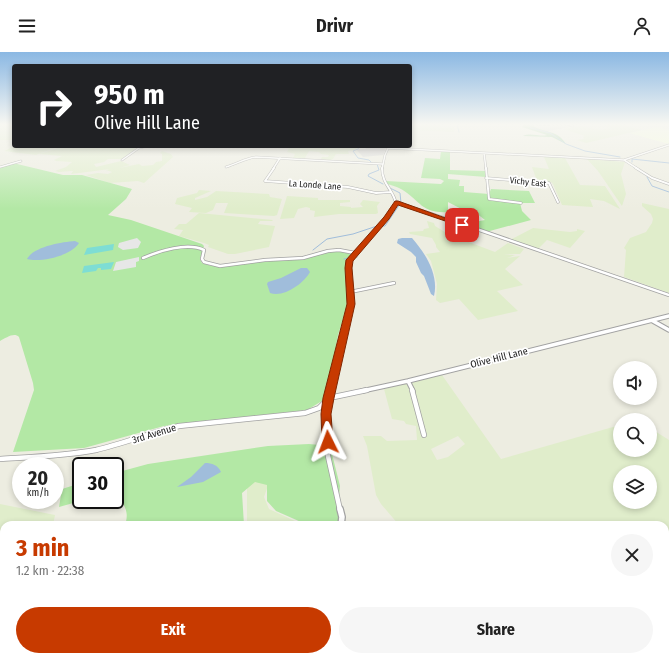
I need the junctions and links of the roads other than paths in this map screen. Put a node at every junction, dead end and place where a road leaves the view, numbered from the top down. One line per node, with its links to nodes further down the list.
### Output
1 (133, 152): 7 (street)
2 (386, 152): 10 (street)
3 (475, 152): 5 (street)
4 (647, 152): 8 (street)
5 (484, 153): 8 (street); 13 (street)
6 (280, 158): 10 (street); 12 (street); 15 (street, La Londe Lane)
7 (122, 160)
8 (624, 160): 14 (street)
9 (21, 161): 11 (street)
10 (382, 164): 15 (street)
11 (0, 167)
12 (226, 167)
13 (486, 178): 17 (street, Vichy East); 18 (street)
14 (669, 184)
15 (391, 192): 16 (street)
16 (396, 202): 19 (street); 23 (street)
17 (558, 202)
18 (521, 203)
19 (355, 253): 20 (street); 22 (street)
20 (143, 258)
21 (394, 283): 22 (street)
22 (350, 292): 28 (street)
23 (669, 295)
24 (669, 316): 25 (street, Olive Hill Lane)
25 (653, 321): 26 (street); 27 (street, Olive Hill Lane)
26 (669, 330)
27 (408, 381): 28 (street, Olive Hill Lane); 29 (street)
28 (328, 398): 30 (street, 3rd Avenue); 31 (street)
29 (424, 435)
30 (0, 459)
31 (342, 521)

